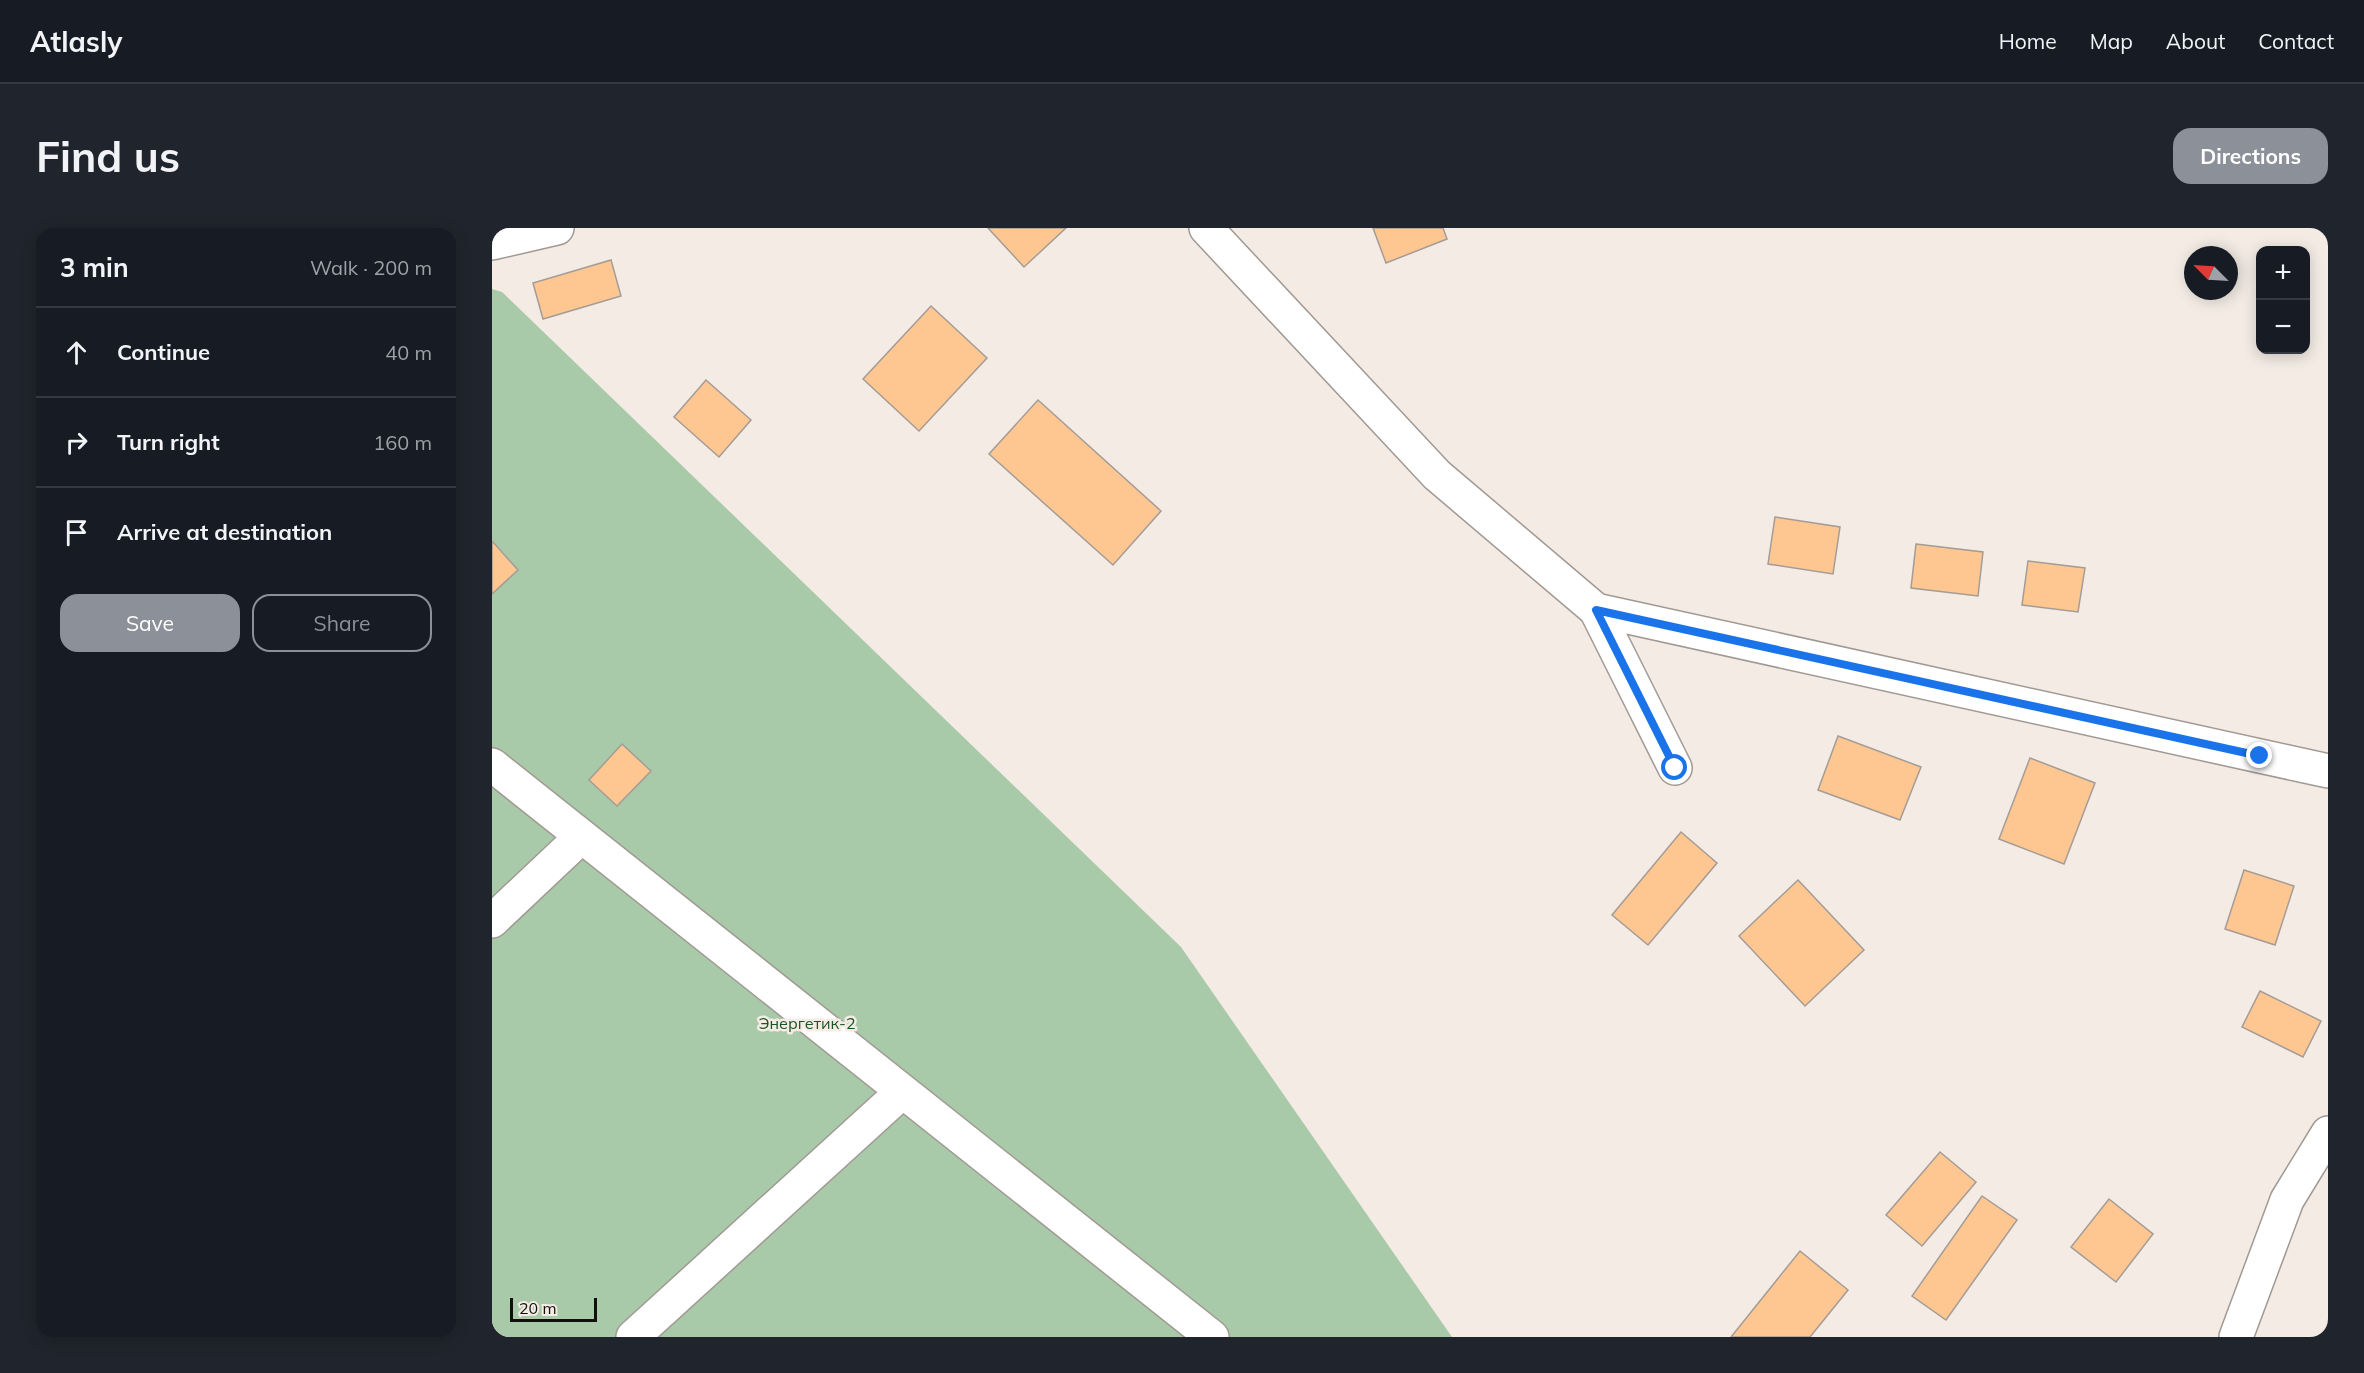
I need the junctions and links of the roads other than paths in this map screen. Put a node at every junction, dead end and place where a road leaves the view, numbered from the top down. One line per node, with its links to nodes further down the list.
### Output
1 (557, 228): 3 (street)
2 (1206, 228): 4 (street)
3 (492, 243)
4 (1596, 610): 6 (street); 7 (street)
5 (492, 765): 8 (street)
6 (1675, 768)
7 (2328, 771)
8 (581, 837): 9 (street); 10 (street)
9 (492, 921)
10 (902, 1092): 13 (street); 14 (street)
11 (2328, 1133): 12 (street)
12 (2233, 1335)
13 (633, 1337)
14 (1212, 1337)

